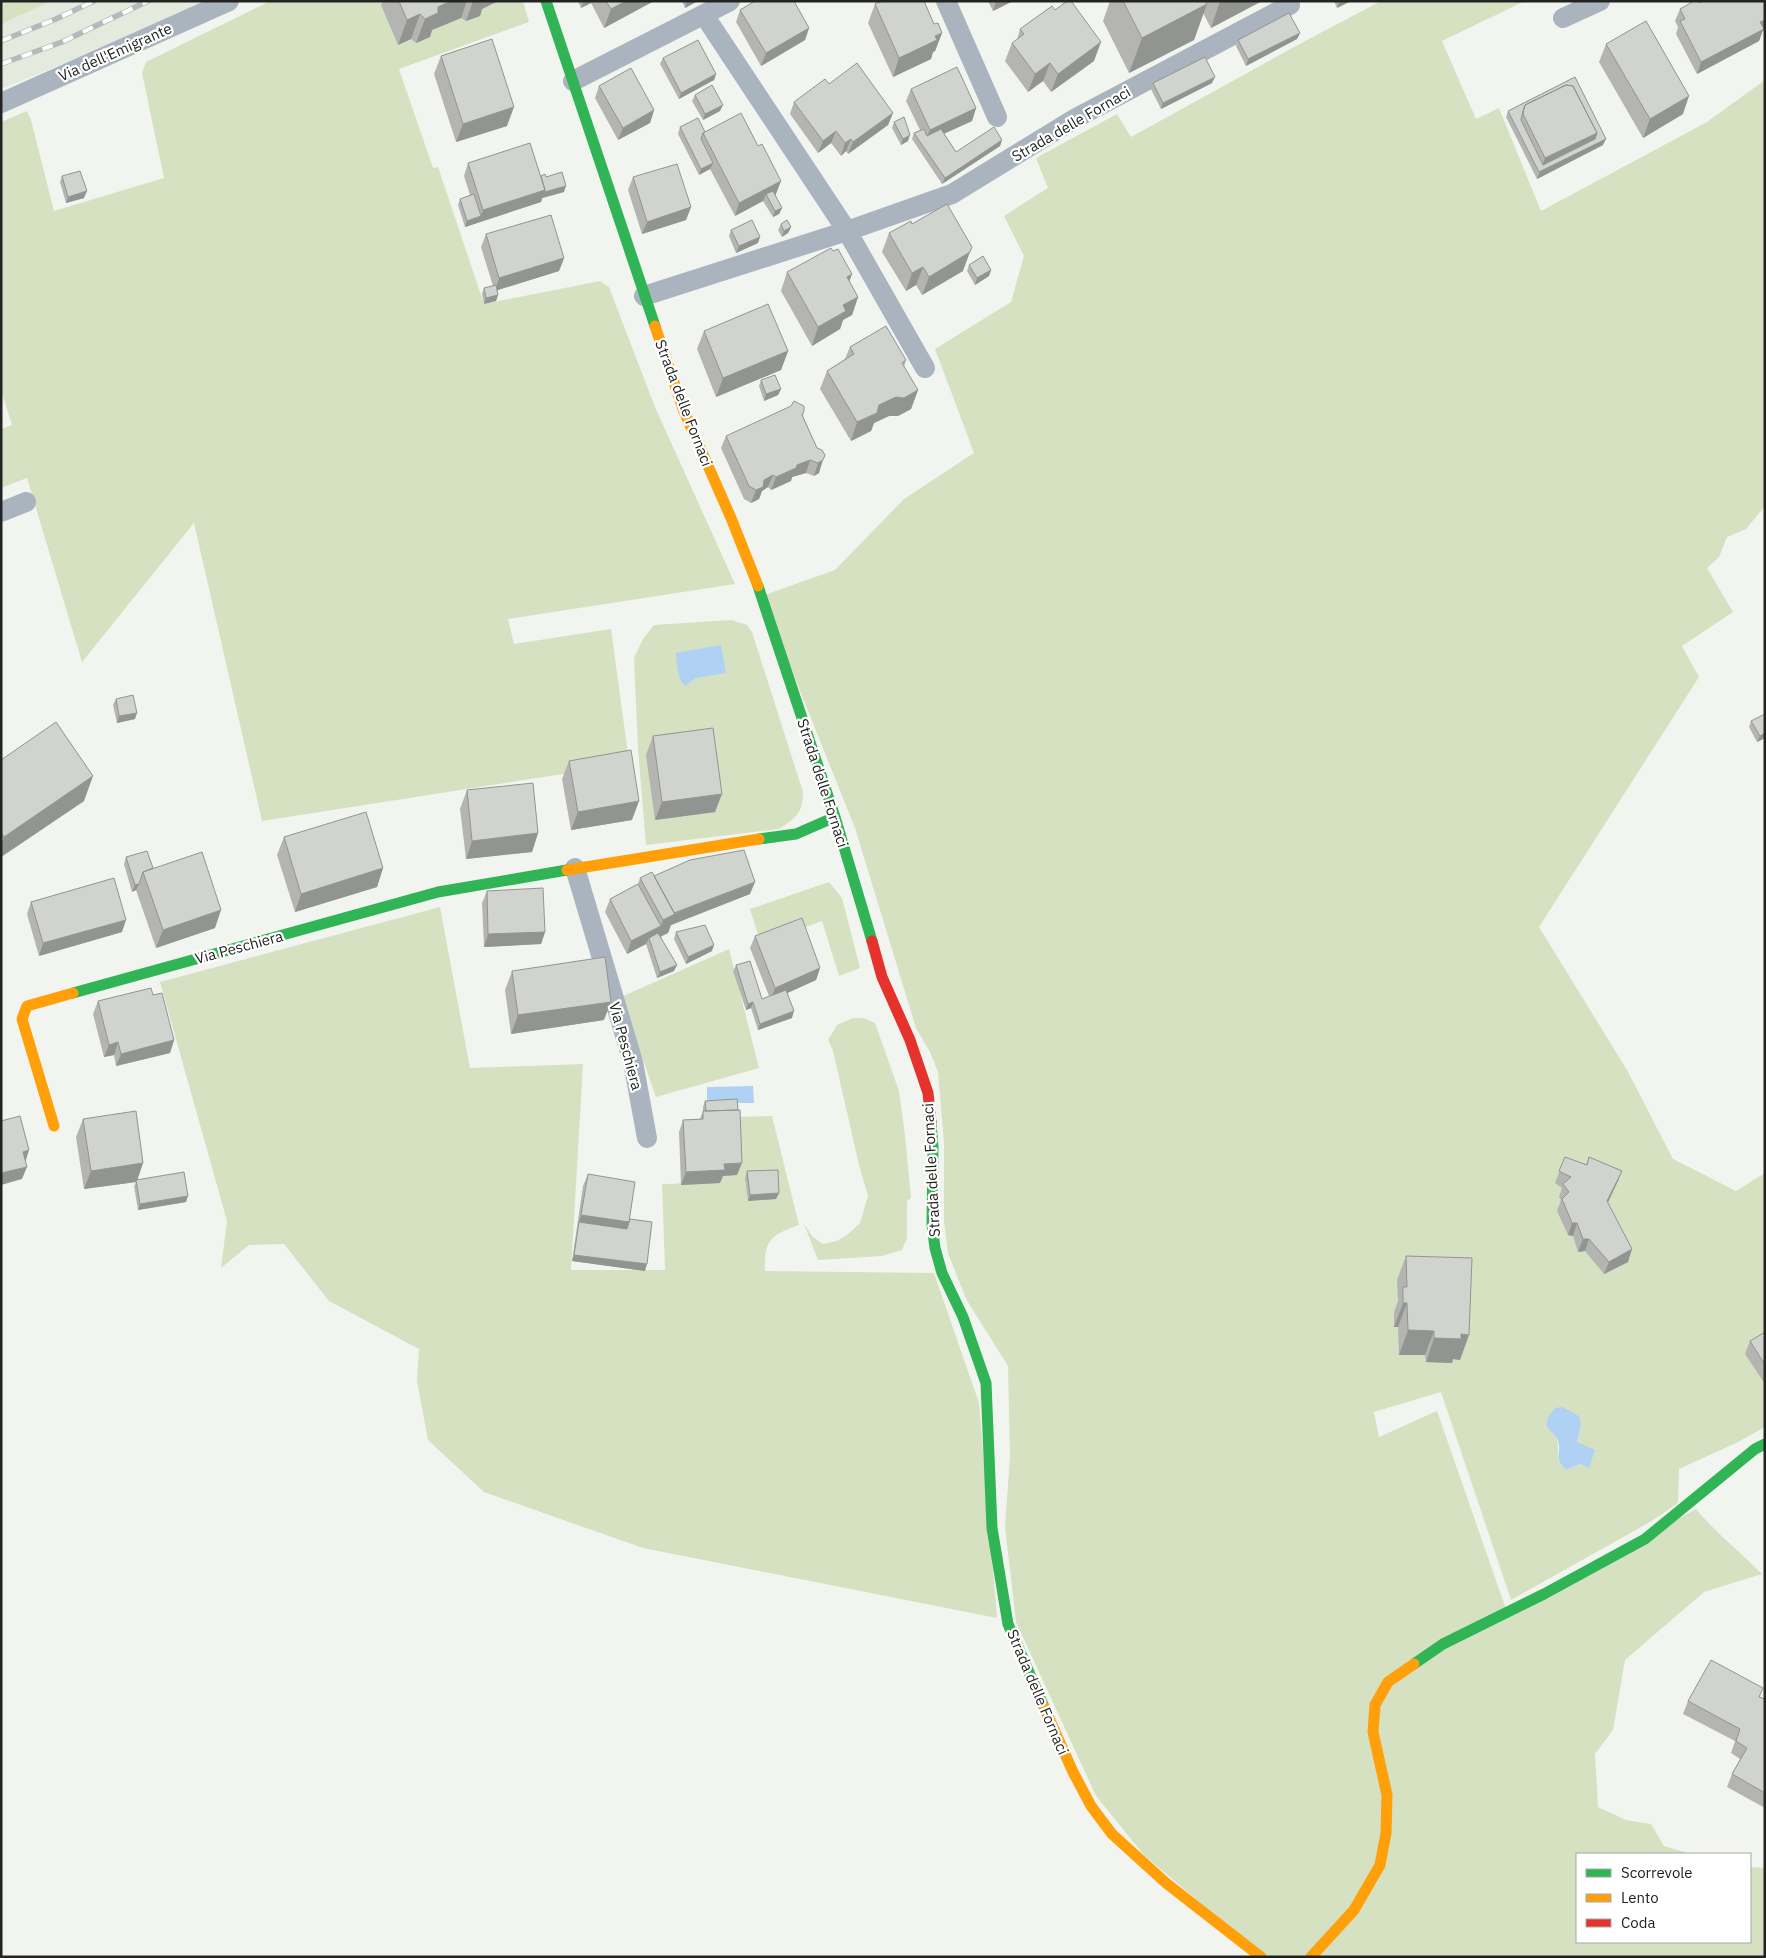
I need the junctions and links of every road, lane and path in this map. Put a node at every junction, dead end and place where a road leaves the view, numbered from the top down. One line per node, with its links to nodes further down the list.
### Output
1 (229, 1): 10 (street, Via dell'Emigrante)
2 (546, 1): 9 (street, Strada delle Fornaci)
3 (730, 1): 7 (street)
4 (946, 1): 11 (street)
5 (1600, 1): 8 (street)
6 (1290, 5): 12 (street, Strada delle Fornaci)
7 (704, 15): 9 (street); 12 (street)
8 (1563, 18)
9 (573, 81): 13 (street, Strada delle Fornaci)
10 (1, 102)
11 (998, 118)
12 (847, 231): 13 (street, Strada delle Fornaci); 14 (street)
13 (644, 296): 17 (street, Strada delle Fornaci)
14 (925, 368)
15 (26, 502): 16 (street)
16 (1, 512)
17 (834, 817): 18 (street, Via Peschiera); 22 (street, Strada delle Fornaci)
18 (575, 868): 19 (street, Via Peschiera); 20 (street, Via Peschiera)
19 (54, 1126)
20 (647, 1138)
21 (1765, 1444): 23 (street)
22 (1261, 1957)
23 (1311, 1957)

